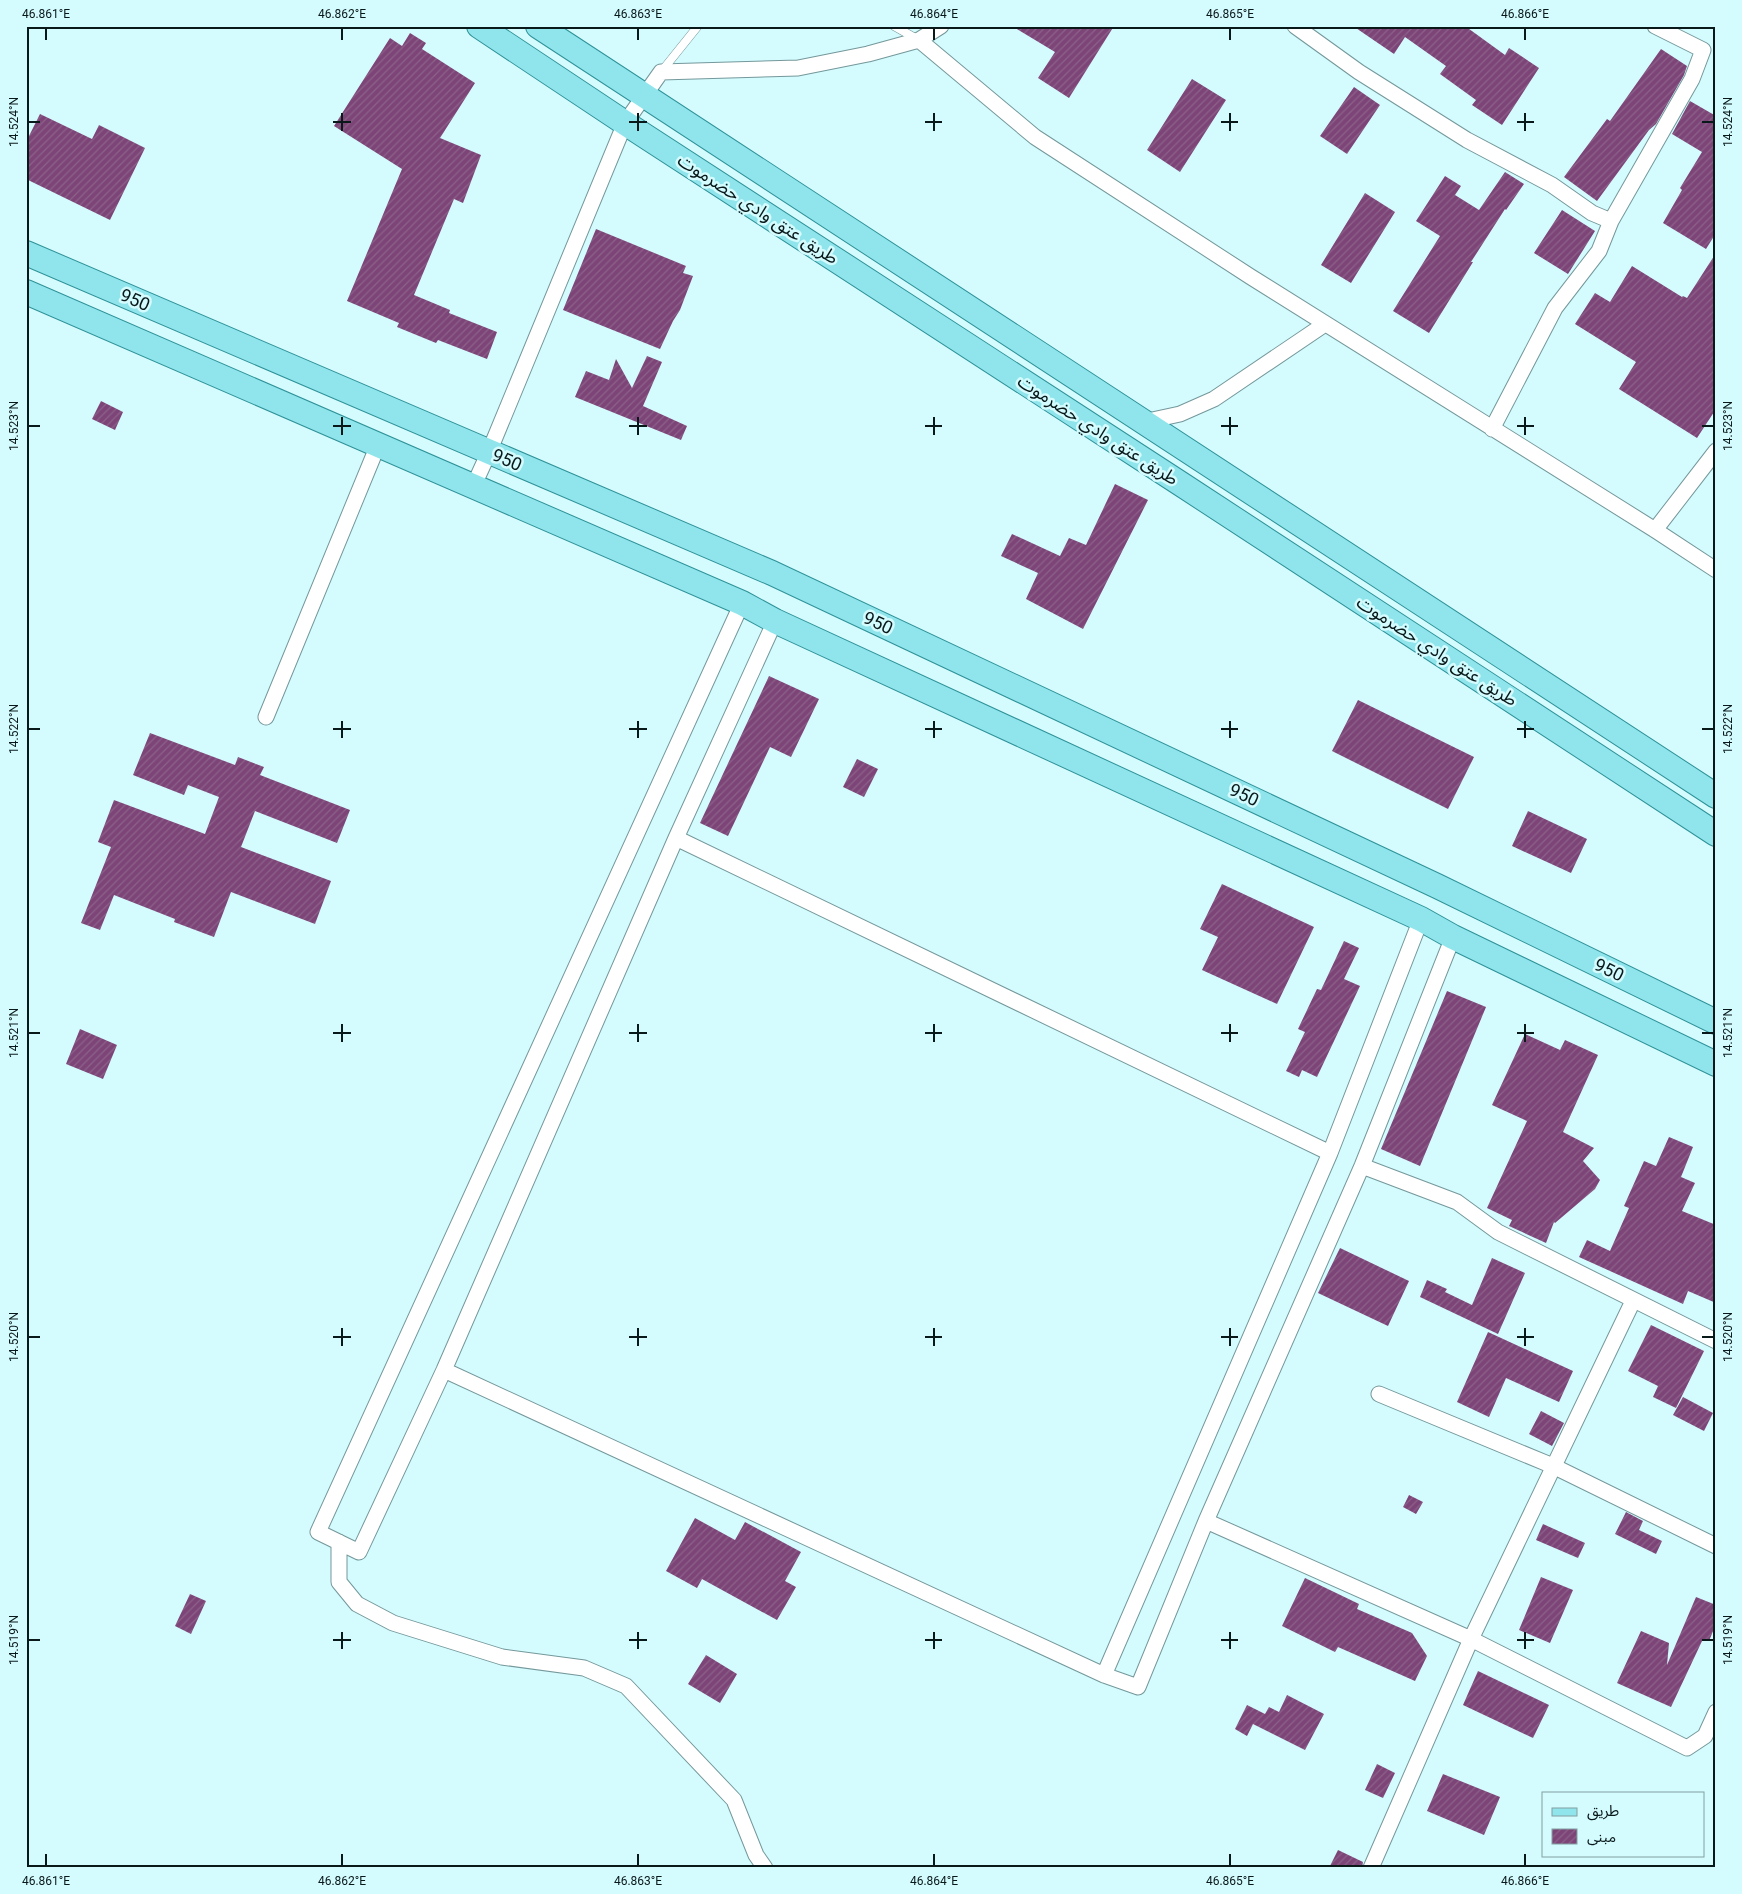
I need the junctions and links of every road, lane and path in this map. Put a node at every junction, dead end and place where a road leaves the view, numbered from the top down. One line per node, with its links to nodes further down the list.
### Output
1 (479, 26): 11 (main road, طريق عتق وادي حضرموت)
2 (538, 26): 10 (main road, طريق عتق وادي حضرموت)
3 (698, 26): 9 (lane)
4 (894, 26): 8 (lane)
5 (941, 26): 8 (street)
6 (1295, 26): 12 (street)
7 (1655, 26): 12 (street)
8 (919, 40): 9 (street); 15 (street)
9 (661, 72): 10 (street)
10 (644, 95): 11 (street); 16 (main road, طريق عتق وادي حضرموت)
11 (625, 123): 20 (street); 28 (main road, طريق عتق وادي حضرموت)
12 (1611, 221): 17 (street)
13 (26, 253): 20 (main road, 950 / 950)
14 (26, 292): 18 (main road, 950)
15 (1325, 324): 16 (street); 17 (street)
16 (1143, 422): 27 (main road, طريق عتق وادي حضرموت)
17 (1492, 429): 22 (street)
18 (378, 445): 21 (main road, 950); 26 (street)
19 (1716, 451): 22 (street)
20 (489, 452): 21 (street); 32 (main road, 950 / 950)
21 (473, 486): 24 (main road, 950)
22 (1655, 530): 23 (street)
23 (1716, 570)
24 (742, 604): 25 (main road, 950); 42 (street)
25 (775, 621): 29 (street); 30 (main road, 950)
26 (266, 717)
27 (1716, 796)
28 (1716, 834)
29 (676, 838): 34 (street); 38 (street)
30 (1421, 919): 31 (main road, 950); 34 (street)
31 (1453, 937): 33 (main road, 950); 35 (street)
32 (1716, 1022)
33 (1716, 1064)
34 (1330, 1153): 45 (street)
35 (1362, 1166): 36 (street); 41 (street)
36 (1633, 1301): 37 (street); 40 (street)
37 (1716, 1341)
38 (444, 1370): 42 (street); 45 (street)
39 (1379, 1394): 40 (street)
40 (1554, 1466): 43 (street); 44 (street)
41 (1206, 1521): 44 (street); 45 (street)
42 (339, 1542): 47 (street)
43 (1716, 1546)
44 (1471, 1639): 46 (street); 48 (street)
45 (1104, 1675)
46 (1716, 1712)
47 (765, 1868)
48 (1371, 1868)

